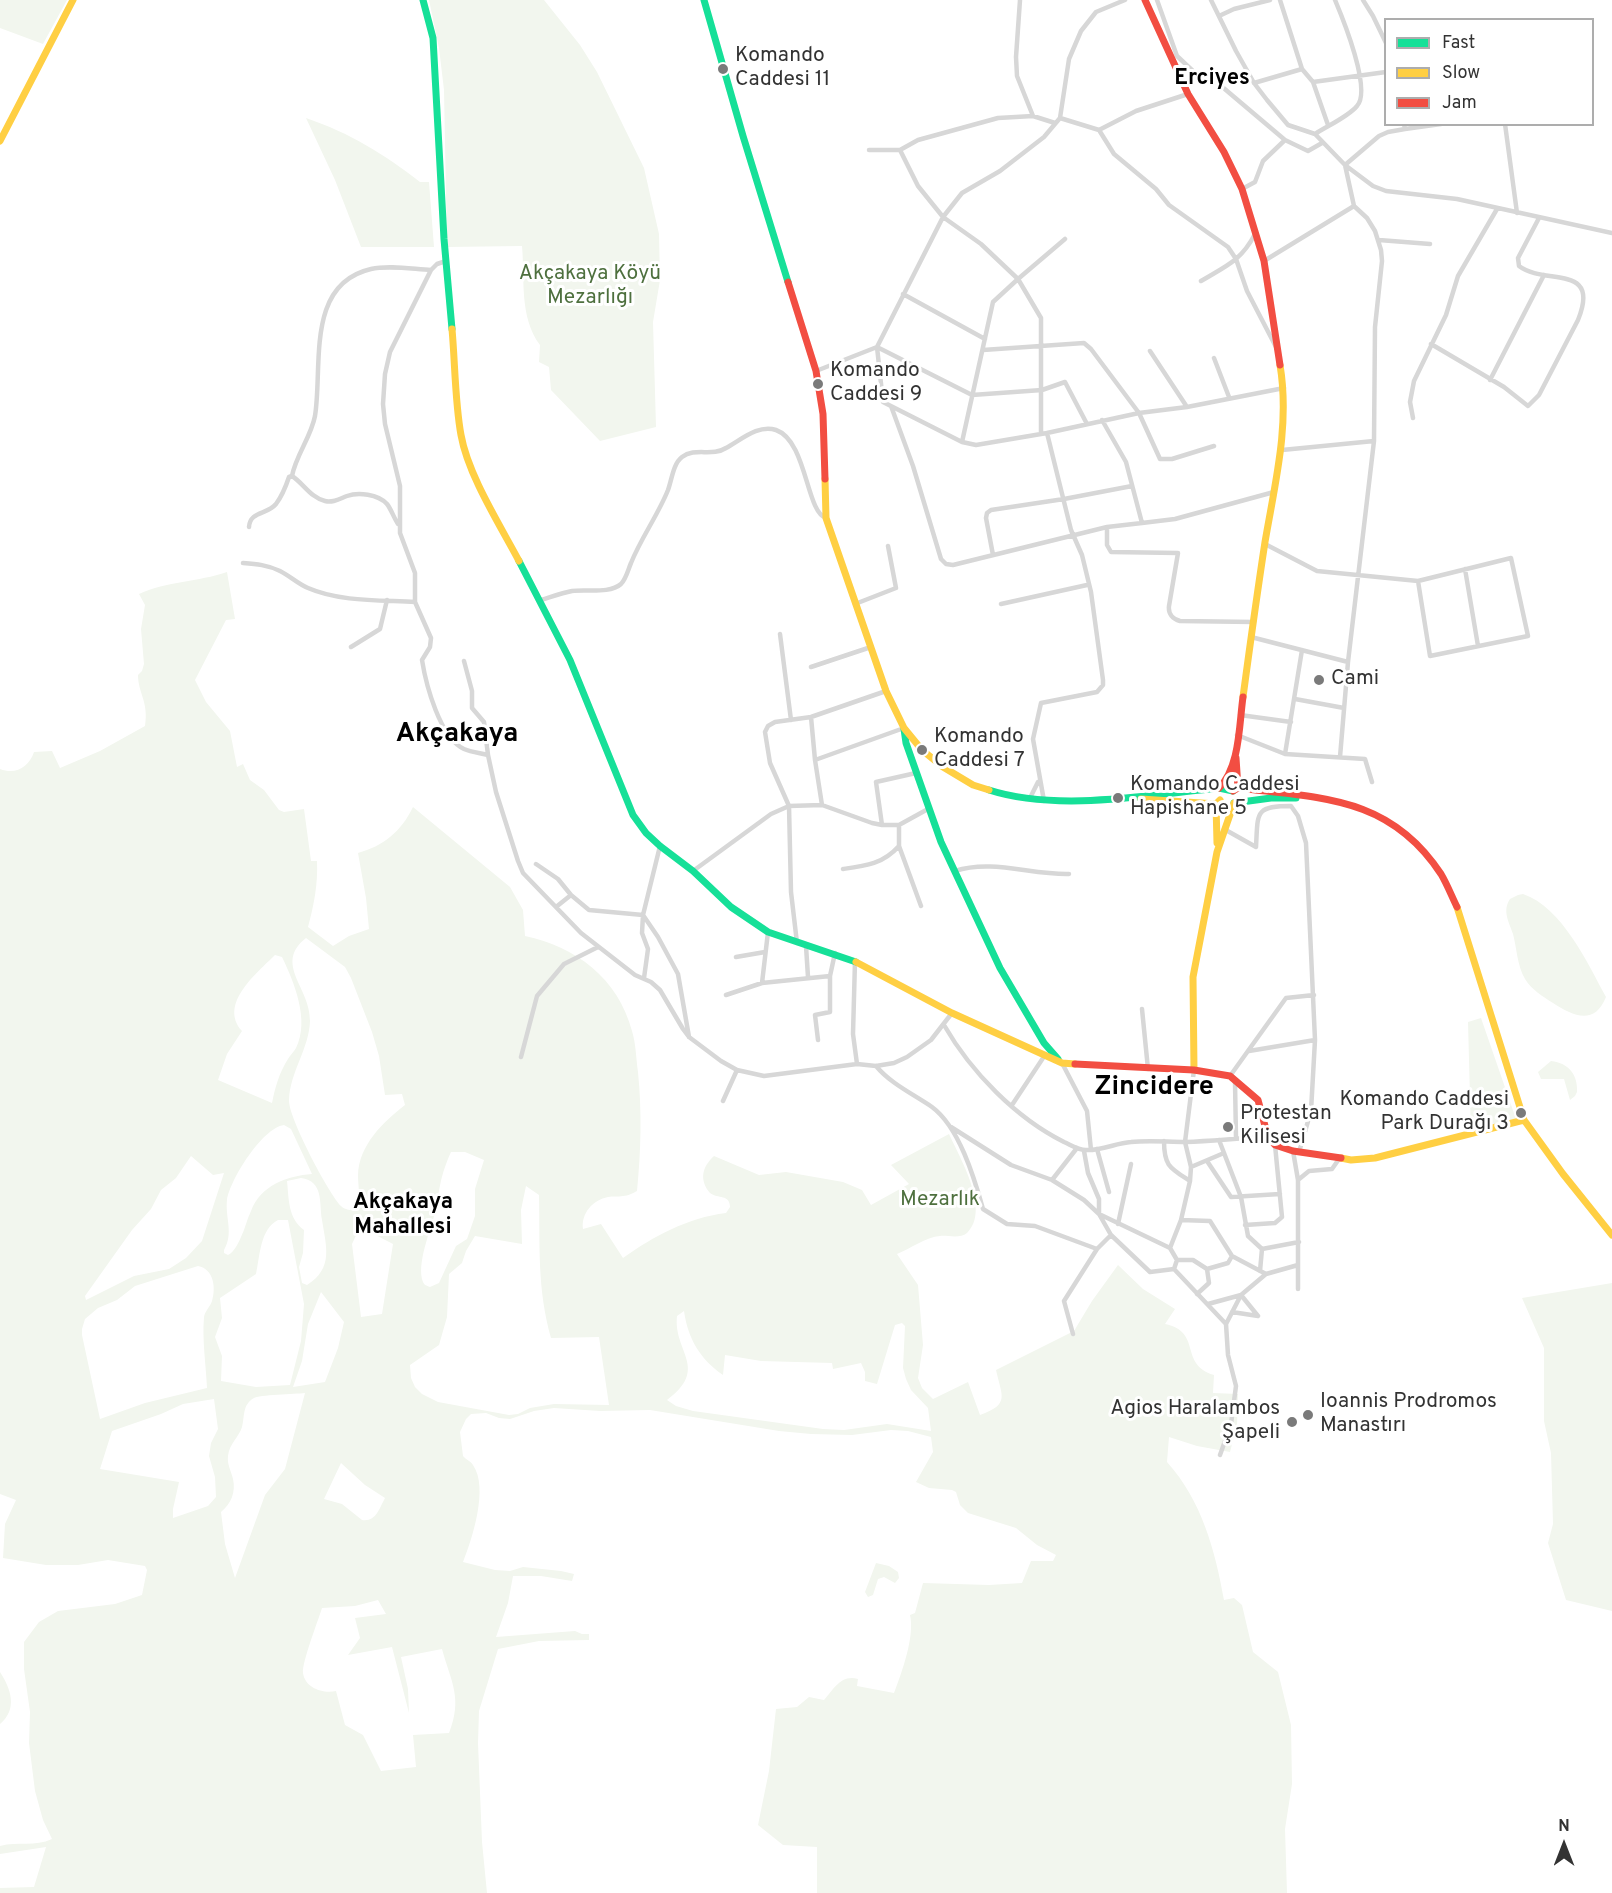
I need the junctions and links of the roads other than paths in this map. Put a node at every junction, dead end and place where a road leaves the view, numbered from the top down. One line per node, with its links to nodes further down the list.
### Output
1 (73, 0): 31 (street)
2 (423, 0): 48 (street)
3 (704, 0): 63 (street)
4 (1020, 0): 22 (street)
5 (1125, 0): 23 (street)
6 (1146, 0): 15 (street)
7 (1157, 0): 15 (street)
8 (1211, 0): 13 (street)
9 (1270, 0): 13 (street)
10 (1280, 0): 16 (street)
11 (1335, 0): 18 (street)
12 (1363, 0): 14 (street)
13 (1219, 16): 20 (street)
14 (1384, 39)
15 (1174, 56): 21 (street); 30 (street)
16 (1302, 69): 19 (street); 20 (street)
17 (1384, 72): 18 (street)
18 (1359, 75): 19 (street); 25 (street)
19 (1313, 82): 25 (street)
20 (1254, 83): 29 (street)
21 (1188, 94): 28 (street); 36 (street)
22 (1033, 116): 24 (street); 34 (street)
23 (1060, 118): 24 (street); 28 (street)
24 (1055, 123): 40 (street)
25 (1328, 125): 29 (street)
26 (1505, 126): 39 (street)
27 (1404, 127): 35 (street)
28 (1099, 130): 47 (street)
29 (1315, 134): 32 (street)
30 (1285, 140): 32 (street); 36 (street)
31 (0, 141)
32 (1322, 143): 35 (street)
33 (869, 150): 34 (street)
34 (900, 150): 40 (street)
35 (1345, 165): 37 (street); 38 (street)
36 (1242, 189): 42 (street)
37 (1354, 206): 45 (street); 49 (street)
38 (1497, 209): 39 (street); 56 (street)
39 (1517, 213): 41 (street)
40 (943, 217): 52 (street); 54 (street)
41 (1539, 218): 43 (street); 51 (street)
42 (1256, 232): 47 (street); 49 (street)
43 (1612, 233)
44 (1065, 239): 52 (street)
45 (1379, 240): 46 (street); 76 (street)
46 (1430, 244)
47 (1236, 259): 53 (street); 61 (street)
48 (446, 261): 50 (street); 101 (street)
49 (1264, 261): 61 (street)
50 (431, 270): 80 (street); 84 (street)
51 (1544, 275): 64 (street); 64 (street)
52 (1018, 279): 55 (street); 58 (street)
53 (1201, 281)
54 (903, 294): 55 (street); 57 (street)
55 (985, 339): 59 (street)
56 (1431, 344): 64 (street); 72 (street)
57 (877, 346): 63 (street); 67 (street); 69 (street)
58 (1042, 346): 59 (street); 66 (street); 71 (street)
59 (982, 350): 67 (street)
60 (1150, 351): 70 (street)
61 (1278, 352): 65 (street)
62 (1214, 358): 68 (street)
63 (816, 370): 86 (street)
64 (1490, 380)
65 (1284, 388): 68 (street); 79 (street)
66 (1042, 390): 67 (street); 74 (street); 75 (street)
67 (972, 395): 77 (street)
68 (1229, 397): 70 (street)
69 (891, 406): 77 (street); 94 (street)
70 (1187, 407): 71 (street)
71 (1139, 413): 73 (street); 78 (street)
72 (1413, 418)
73 (1102, 420): 74 (street); 81 (street)
74 (1087, 424): 75 (street)
75 (1044, 434): 77 (street); 83 (street)
76 (1374, 441): 79 (street); 97 (street)
77 (962, 442)
78 (1214, 446)
79 (1282, 450): 82 (street)
80 (292, 476): 85 (street); 89 (street)
81 (1132, 486): 83 (street); 87 (street)
82 (1274, 492): 87 (street); 92 (street)
83 (1064, 499): 91 (street); 94 (street)
84 (399, 501): 85 (street); 88 (street)
85 (386, 503): 88 (street)
86 (826, 518): 101 (street); 103 (street)
87 (1142, 523): 90 (street)
88 (399, 526): 102 (street)
89 (249, 527)
90 (1107, 527): 91 (street); 105 (street)
91 (1073, 535): 94 (street); 99 (street)
92 (1265, 544): 97 (street); 105 (street)
93 (888, 546): 103 (street)
94 (993, 555)
95 (243, 563): 100 (street)
96 (1465, 569): 98 (street); 108 (street); 108 (street)
97 (1358, 577): 98 (street); 113 (street)
98 (1418, 581): 108 (street)
99 (1087, 585): 104 (street); 130 (street)
100 (387, 600): 102 (street); 109 (street)
101 (541, 600): 146 (street)
102 (415, 602): 125 (street)
103 (855, 604): 110 (street)
104 (1001, 604)
105 (1254, 622): 107 (street)
106 (780, 634): 120 (street)
107 (1251, 637): 111 (street); 118 (street)
108 (1478, 646)
109 (351, 647)
110 (871, 647): 114 (street); 115 (street)
111 (1302, 650): 113 (street); 116 (street)
112 (464, 661): 125 (street)
113 (1348, 662): 117 (street)
114 (811, 668)
115 (886, 691): 119 (street); 122 (street)
116 (1295, 699): 117 (street); 121 (street)
117 (1344, 708): 127 (street)
118 (1240, 715): 121 (street); 123 (street)
119 (811, 717): 120 (street); 128 (street)
120 (791, 720): 141 (street)
121 (1291, 722): 126 (street)
122 (904, 728): 128 (street); 129 (street); 136 (street)
123 (1237, 735): 124 (street); 126 (street)
124 (1235, 751): 132 (street); 133 (street)
125 (488, 754): 156 (street)
126 (1285, 754): 127 (street)
127 (1340, 757): 131 (street)
128 (815, 760): 140 (street)
129 (916, 773): 142 (street); 143 (street)
130 (1039, 779): 136 (street); 137 (street)
131 (1372, 782)
132 (1221, 789): 133 (street); 134 (street); 138 (street)
133 (1236, 790): 135 (street); 139 (street)
134 (1118, 798): 137 (street); 138 (street)
135 (1323, 798): 139 (street); 190 (street)
136 (1030, 799): 137 (street)
137 (1044, 801)
138 (1218, 802): 139 (street); 148 (street)
139 (1233, 802): 145 (street)
140 (822, 805): 141 (street); 143 (street)
141 (789, 806): 151 (street); 159 (street)
142 (928, 809): 144 (street); 152 (street)
143 (882, 825): 144 (street)
144 (899, 825): 147 (street)
145 (1224, 829): 148 (street); 171 (street)
146 (660, 846): 151 (street); 157 (street)
147 (899, 846): 150 (street); 155 (street)
148 (1217, 852): 186 (street)
149 (536, 864): 154 (street)
150 (843, 869)
151 (693, 871): 158 (street)
152 (955, 871): 153 (street); 181 (street)
153 (1069, 874)
154 (571, 895): 156 (street); 157 (street)
155 (921, 906)
156 (556, 907): 161 (street)
157 (643, 915): 168 (street); 175 (street)
158 (768, 932): 159 (street); 162 (street)
159 (797, 943): 160 (street)
160 (806, 946): 163 (street); 167 (street)
161 (598, 948): 168 (street); 180 (street)
162 (765, 952): 164 (street); 169 (street)
163 (835, 953): 165 (street); 166 (street)
164 (736, 957)
165 (855, 961): 173 (street); 182 (street)
166 (830, 976): 167 (street); 176 (street)
167 (808, 977): 169 (street)
168 (644, 978): 175 (street)
169 (762, 983): 170 (street)
170 (726, 995)
171 (1314, 995): 177 (street); 178 (street)
172 (1142, 1009): 184 (street)
173 (952, 1013): 174 (street); 179 (street)
174 (944, 1025): 183 (street); 189 (street)
175 (689, 1037): 185 (street)
176 (818, 1040)
177 (1315, 1040): 178 (street); 202 (street)
178 (1249, 1051): 187 (street)
179 (1046, 1054): 181 (street); 189 (street)
180 (521, 1057)
181 (1062, 1063): 184 (street); 200 (street)
182 (857, 1064): 183 (street); 185 (street)
183 (876, 1066): 191 (street)
184 (1148, 1069): 186 (street)
185 (737, 1070): 188 (street)
186 (1194, 1071): 187 (street); 196 (street)
187 (1233, 1079): 192 (street); 193 (street)
188 (723, 1101)
189 (1012, 1106): 198 (street)
190 (1524, 1120): 204 (street); 219 (street)
191 (951, 1127): 208 (street); 222 (street)
192 (1268, 1137): 193 (street); 197 (street)
193 (1236, 1138): 194 (street)
194 (1219, 1140): 196 (street); 203 (street)
195 (1164, 1141): 196 (street); 199 (street); 210 (street)
196 (1185, 1142): 207 (street)
197 (1275, 1145): 202 (street); 212 (street)
198 (1077, 1148): 201 (street); 208 (street)
199 (1097, 1149): 200 (street); 211 (street)
200 (1091, 1150): 201 (street)
201 (1084, 1151): 214 (street)
202 (1296, 1151): 204 (street); 209 (street)
203 (1224, 1153): 205 (street); 213 (street)
204 (1339, 1159): 209 (street)
205 (1207, 1161): 207 (street); 213 (street)
206 (1131, 1164): 216 (street)
207 (1191, 1167): 210 (street)
208 (1052, 1180): 214 (street)
209 (1298, 1180): 220 (street)
210 (1190, 1181): 215 (street)
211 (1109, 1192)
212 (1280, 1194): 213 (street); 217 (street)
213 (1241, 1197): 217 (street)
214 (1099, 1214): 216 (street); 218 (street)
215 (1180, 1220): 221 (street); 224 (street)
216 (1118, 1224): 221 (street)
217 (1245, 1225): 223 (street)
218 (1111, 1235): 222 (street); 227 (street)
219 (1612, 1235)
220 (1299, 1242): 223 (street); 226 (street)
221 (1170, 1248): 225 (street)
222 (1097, 1249): 237 (street)
223 (1262, 1249): 229 (street)
224 (1232, 1256): 228 (street); 229 (street)
225 (1177, 1260): 227 (street); 228 (street)
226 (1298, 1265): 230 (street); 231 (street)
227 (1174, 1269): 232 (street)
228 (1207, 1269): 232 (street)
229 (1260, 1270): 230 (street)
230 (1266, 1274): 233 (street)
231 (1298, 1289)
232 (1197, 1294): 234 (street)
233 (1241, 1295): 234 (street); 235 (street); 235 (street)
234 (1208, 1304): 236 (street)
235 (1232, 1312): 236 (street)
236 (1226, 1324): 238 (street)
237 (1073, 1334)
238 (1220, 1455)

